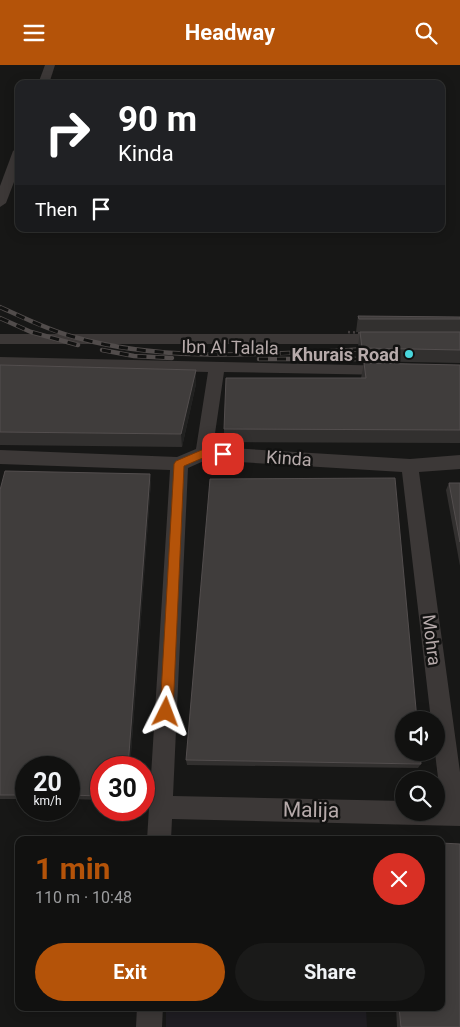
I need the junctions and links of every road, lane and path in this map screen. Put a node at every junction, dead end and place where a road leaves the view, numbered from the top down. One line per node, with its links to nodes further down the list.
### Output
1 (50, 65): 2 (street)
2 (44, 80)
3 (15, 162): 4 (street)
4 (0, 203)
5 (348, 332): 6 (path, bridge)
6 (368, 333)
7 (0, 339): 8 (street, Ibn Al Talala)
8 (401, 339)
9 (0, 363): 10 (street, Ibn Al Talala)
10 (216, 366): 11 (street, Ibn Al Talala); 12 (street)
11 (404, 370)
12 (204, 453): 15 (street, Kinda); 16 (street, Kinda)
13 (0, 457): 15 (street, Kinda)
14 (460, 462): 16 (street, Kinda)
15 (179, 464): 17 (street)
16 (410, 466): 18 (street, Mohra)
17 (162, 807): 18 (street, Malija); 19 (street)
18 (457, 814)
19 (159, 836)
20 (150, 1011): 21 (street)
21 (149, 1027)

